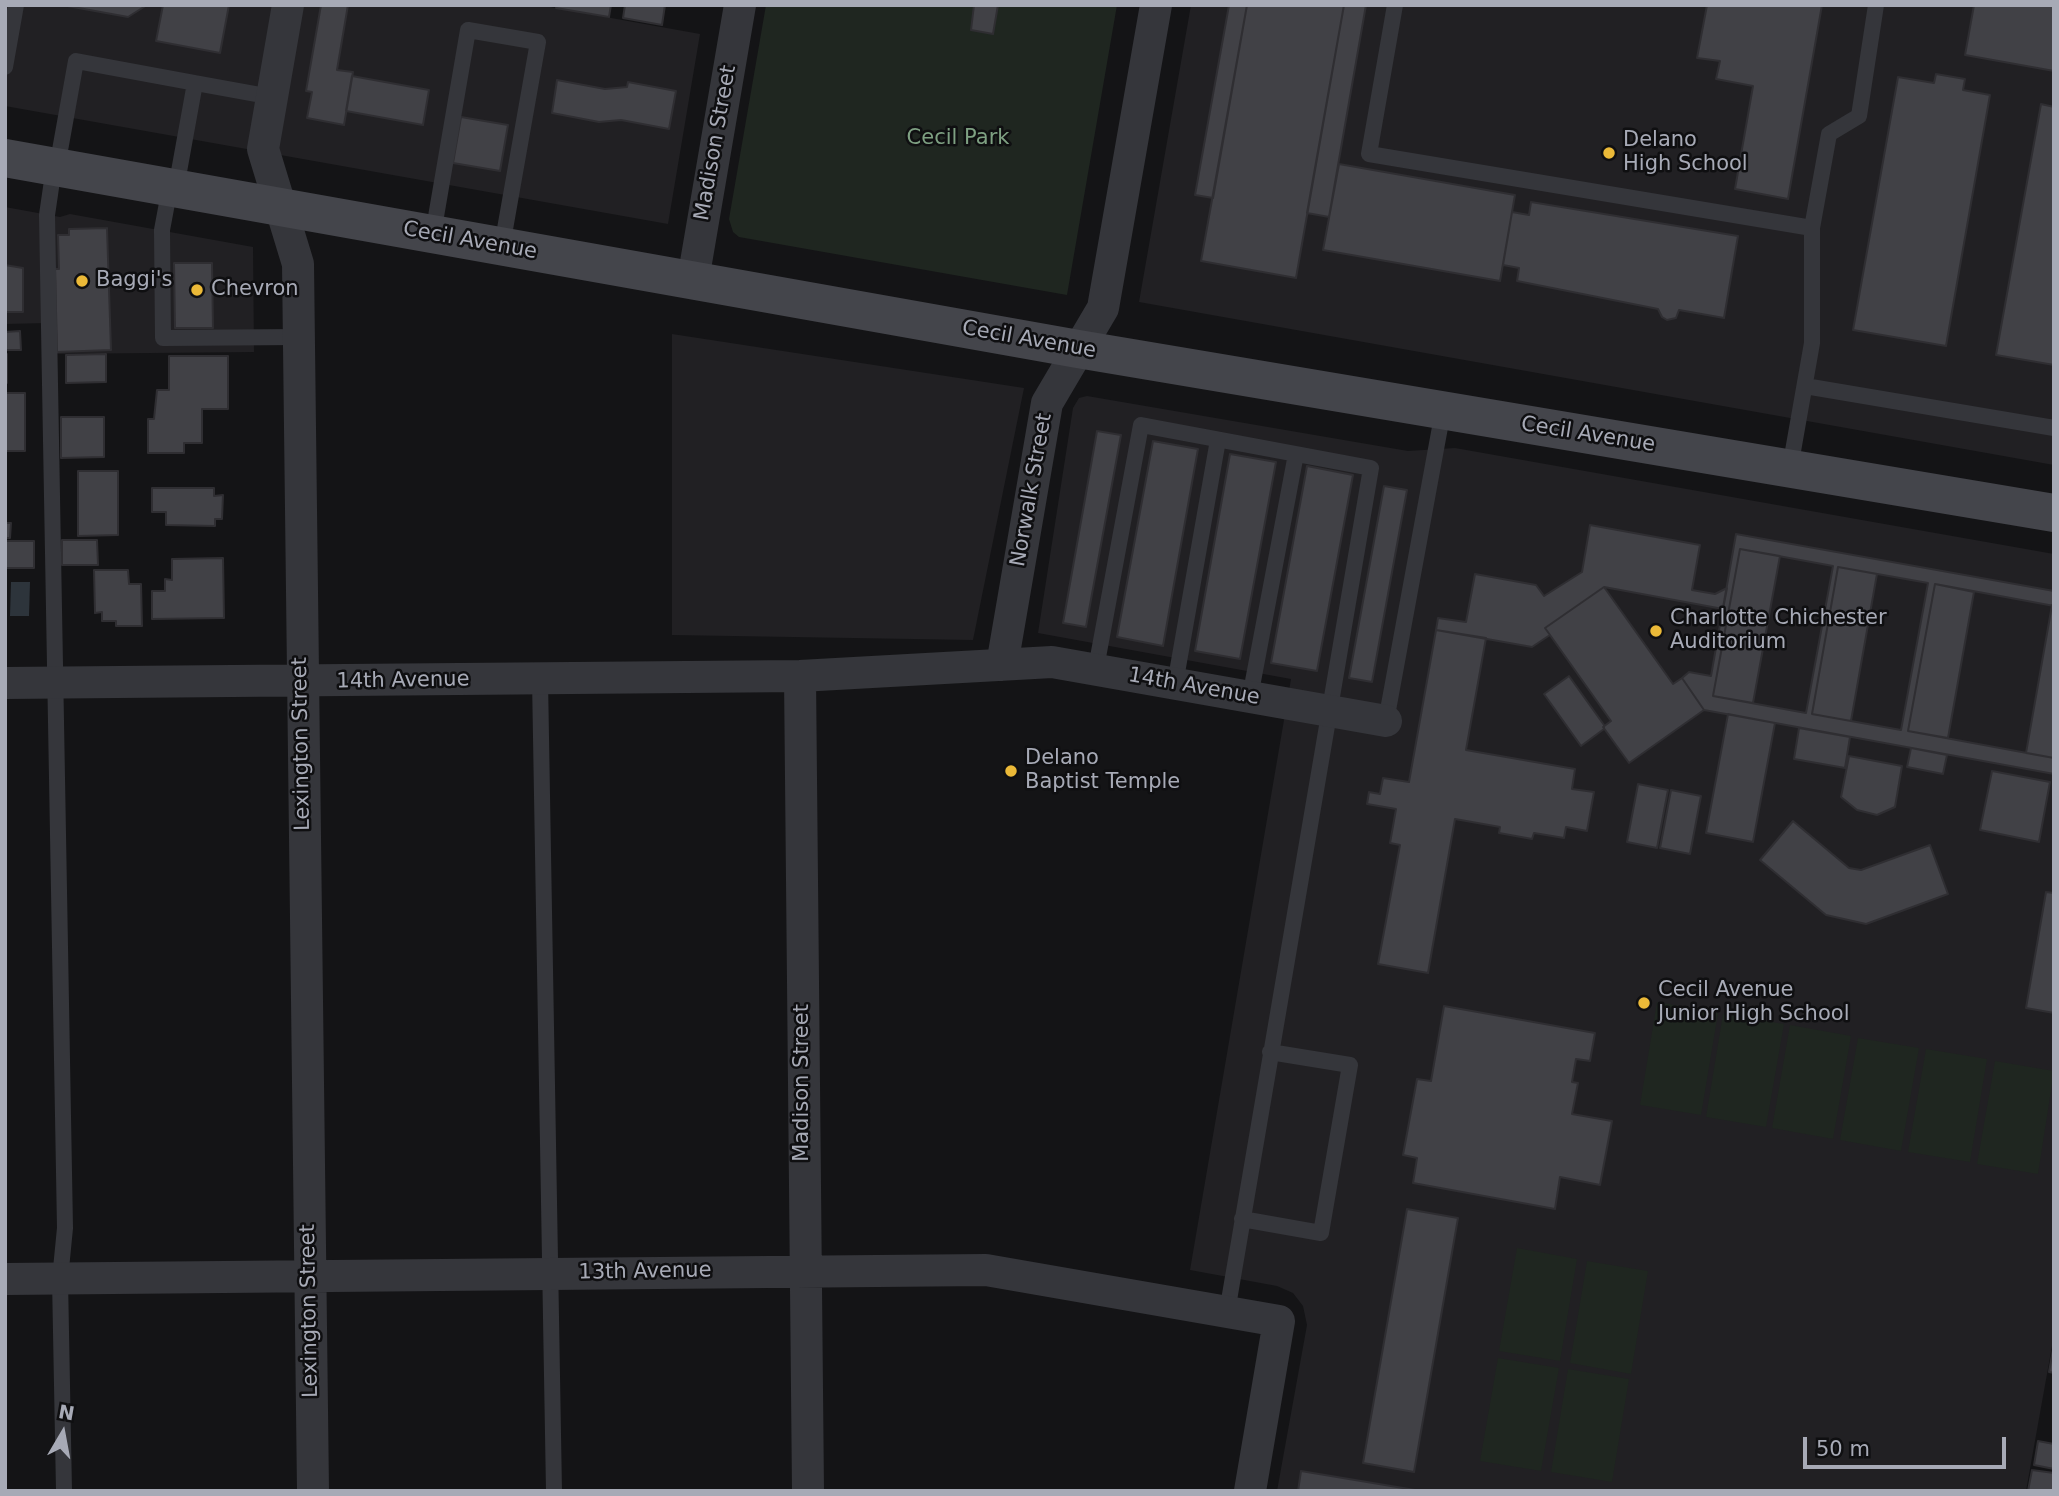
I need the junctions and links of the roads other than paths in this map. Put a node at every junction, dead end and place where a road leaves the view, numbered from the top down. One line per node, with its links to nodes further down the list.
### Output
1 (16, 5): 7 (lane)
2 (288, 5): 9 (street, Lexington Street)
3 (740, 5): 17 (street, Madison Street)
4 (1156, 5): 19 (street, Norwalk Street)
5 (1395, 5): 14 (lane)
6 (1876, 5): 14 (lane)
7 (5, 67)
8 (195, 82): 9 (lane); 11 (lane); 12 (lane)
9 (272, 97): 13 (street, Lexington Street)
10 (5, 158): 11 (main road, Cecil Avenue)
11 (55, 167): 12 (main road, Cecil Avenue); 33 (lane)
12 (173, 188): 13 (main road, Cecil Avenue); 18 (lane)
13 (279, 207): 15 (main road, Cecil Avenue); 18 (street, Lexington Street)
14 (1812, 228): 20 (lane)
15 (433, 234): 16 (main road, Cecil Avenue); 16 (lane)
16 (502, 246): 17 (main road, Cecil Avenue)
17 (693, 280): 19 (main road, Cecil Avenue)
18 (299, 337): 31 (street, Lexington Street)
19 (1078, 349): 21 (main road, Cecil Avenue); 27 (street, Norwalk Street)
20 (1805, 386): 22 (lane); 25 (lane)
21 (1443, 411): 25 (main road, Cecil Avenue); 37 (lane)
22 (2054, 428)
23 (1218, 440): 24 (lane); 28 (lane); 34 (lane)
24 (1296, 454): 35 (lane); 36 (lane)
25 (1790, 468): 26 (main road, Cecil Avenue)
26 (2054, 513)
27 (1002, 665): 28 (street, 14th Avenue); 29 (street)
28 (1096, 668): 34 (street, 14th Avenue)
29 (800, 676): 30 (street, 14th Avenue); 40 (street, Madison Street)
30 (540, 679): 31 (street, 14th Avenue); 41 (lane)
31 (301, 682): 33 (street, 14th Avenue); 42 (street, Lexington Street)
32 (5, 683): 33 (street, 14th Avenue)
33 (53, 683): 44 (lane)
34 (1175, 684): 36 (street, 14th Avenue)
35 (1330, 696): 36 (street, 14th Avenue); 37 (street, 14th Avenue); 38 (lane)
36 (1250, 697)
37 (1386, 721)
38 (1270, 1052): 39 (lane); 39 (lane)
39 (1242, 1219): 45 (lane)
40 (804, 1270): 41 (street, 13th Avenue); 45 (street, 13th Avenue); 49 (street, Madison Street)
41 (549, 1273): 42 (street, 13th Avenue); 48 (lane)
42 (309, 1276): 44 (street, 13th Avenue); 47 (street, Lexington Street)
43 (5, 1279): 44 (street, 13th Avenue)
44 (60, 1279): 46 (lane)
45 (1227, 1312): 50 (street, 13th Avenue)
46 (64, 1491)
47 (313, 1491)
48 (554, 1491)
49 (808, 1491)
50 (1250, 1491)

